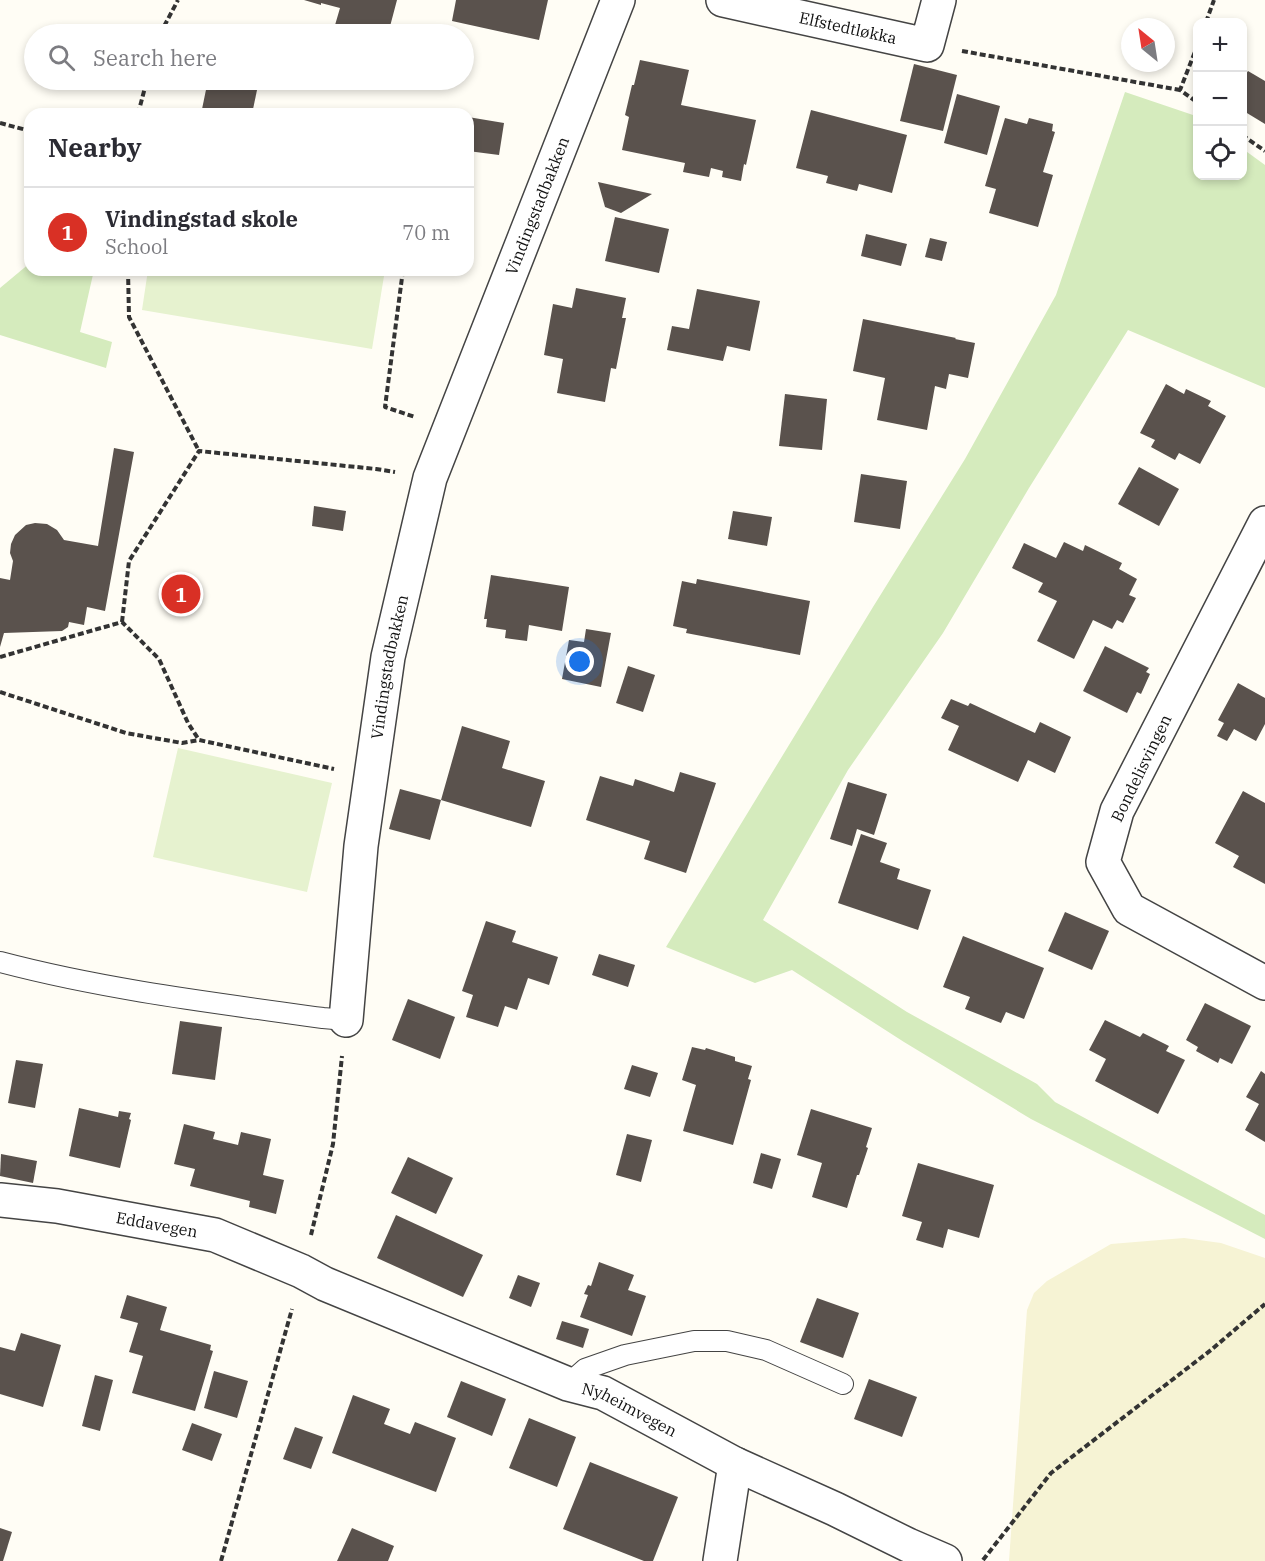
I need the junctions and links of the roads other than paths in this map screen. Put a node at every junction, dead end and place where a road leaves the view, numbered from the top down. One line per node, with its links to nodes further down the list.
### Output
1 (618, 0): 7 (street, Vindingstadbakken)
2 (723, 0): 3 (street, Elfstedtløkka)
3 (939, 0)
4 (1265, 524): 6 (street, Bondelisvingen)
5 (0, 962): 7 (lane, Vindingstadbakken)
6 (1265, 983)
7 (346, 1020)
8 (0, 1200): 9 (street, Eddavegen)
9 (306, 1275): 10 (street, Nyheimvegen)
10 (568, 1384): 11 (lane); 12 (street, Nyheimvegen)
11 (843, 1384)
12 (735, 1464): 13 (street); 14 (street, Nyheimvegen)
13 (720, 1561)
14 (945, 1561)

